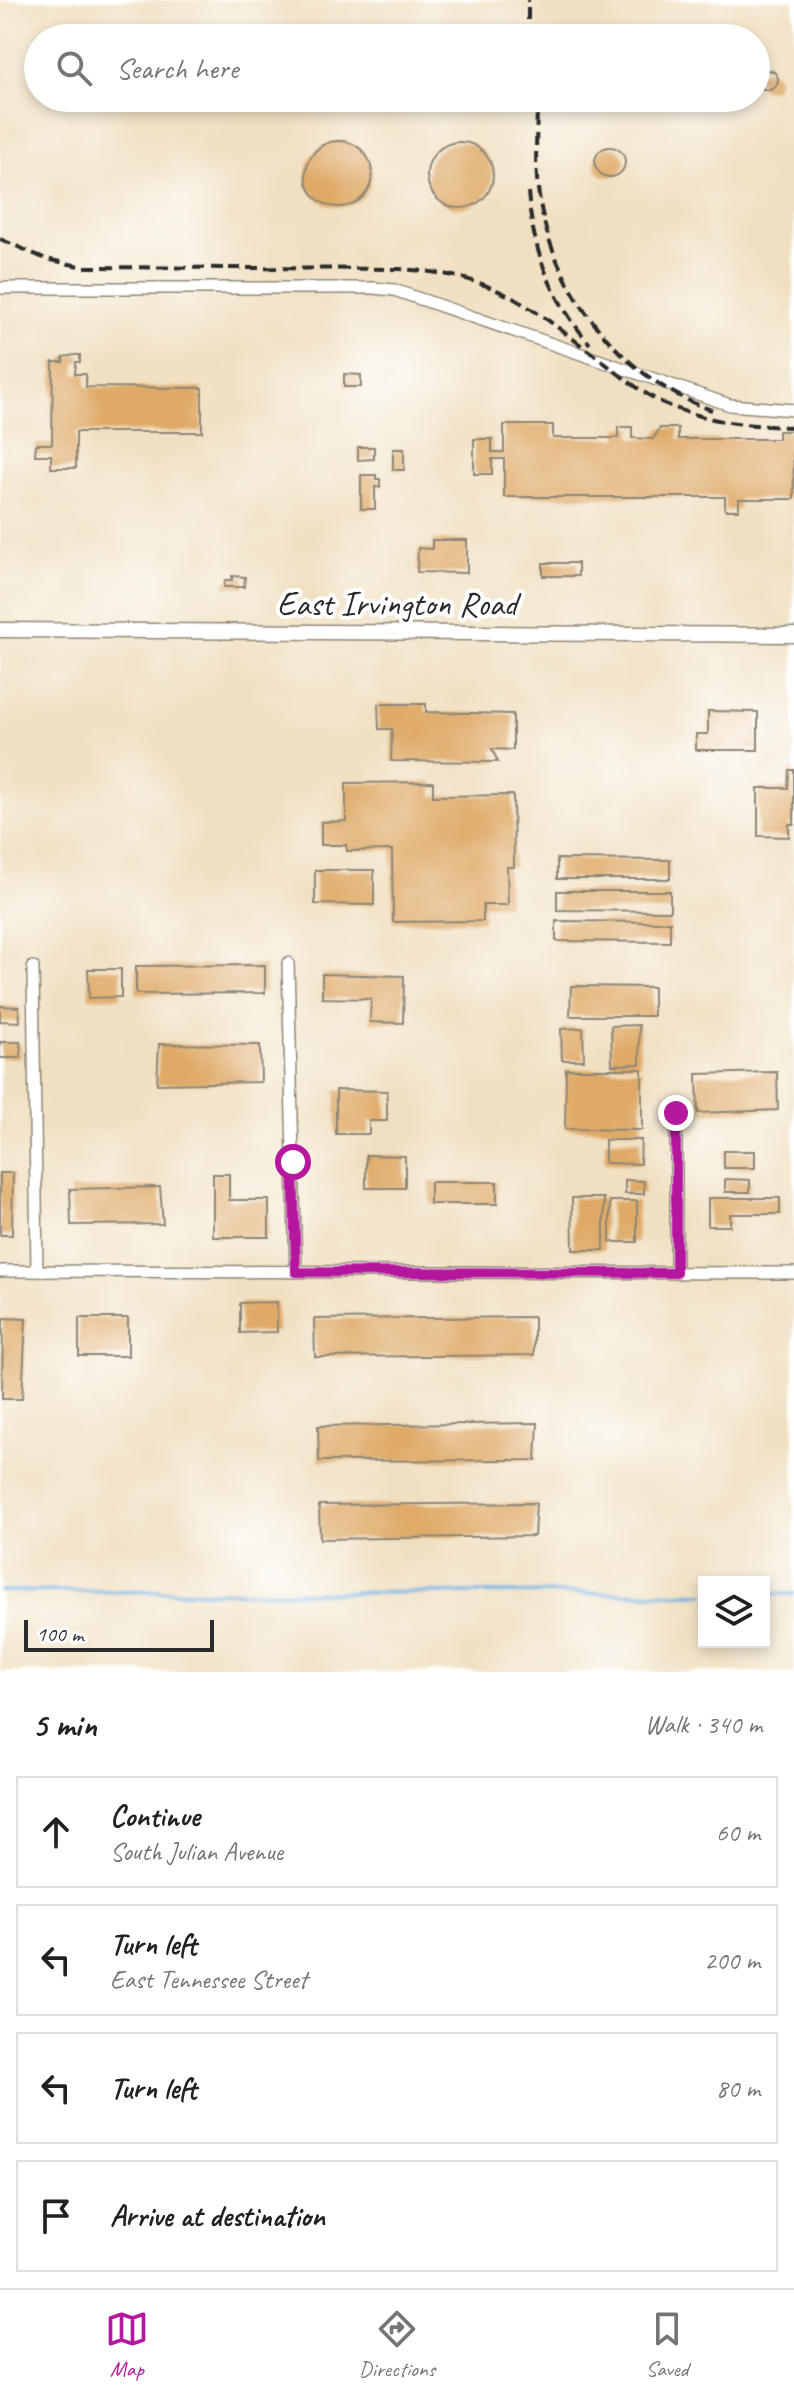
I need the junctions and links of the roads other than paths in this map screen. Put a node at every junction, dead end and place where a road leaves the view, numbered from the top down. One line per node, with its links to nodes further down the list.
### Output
1 (0, 288): 2 (street)
2 (794, 410)
3 (0, 630): 4 (street, East Irvington Road)
4 (794, 635)
5 (288, 963): 10 (street)
6 (33, 967): 9 (street)
7 (676, 1113): 11 (street)
8 (0, 1271): 9 (street)
9 (37, 1271): 10 (street)
10 (296, 1272): 11 (street)
11 (676, 1273): 12 (street)
12 (794, 1273)

